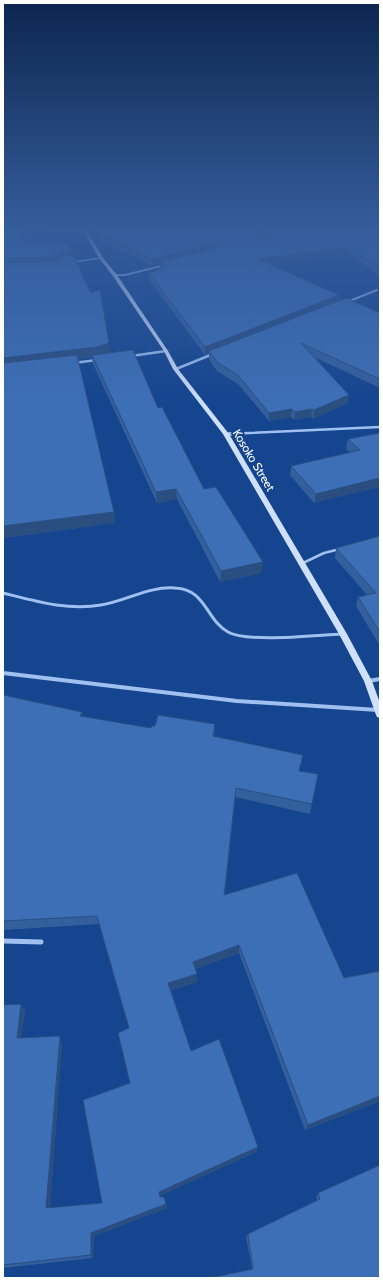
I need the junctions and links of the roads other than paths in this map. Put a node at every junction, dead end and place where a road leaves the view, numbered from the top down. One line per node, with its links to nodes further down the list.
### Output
1 (123, 287): 4 (street, Kosoko Street)
2 (377, 290): 3 (street)
3 (340, 305)
4 (166, 351): 6 (street); 9 (street, Kosoko Street)
5 (221, 351): 9 (street)
6 (128, 356)
7 (104, 359): 8 (street)
8 (65, 364)
9 (176, 369): 11 (street, Kosoko Street)
10 (380, 427): 11 (street)
11 (226, 434): 13 (street, Kosoko Street)
12 (345, 547): 13 (lane)
13 (303, 563): 15 (street, Kosoko Street)
14 (3, 593): 15 (lane)
15 (343, 634): 18 (street, Kosoko Street)
16 (3, 673): 19 (street)
17 (380, 679): 18 (street)
18 (368, 681): 19 (street, Kosoko Street)
19 (379, 713)
20 (3, 941): 21 (street)
21 (41, 942)

